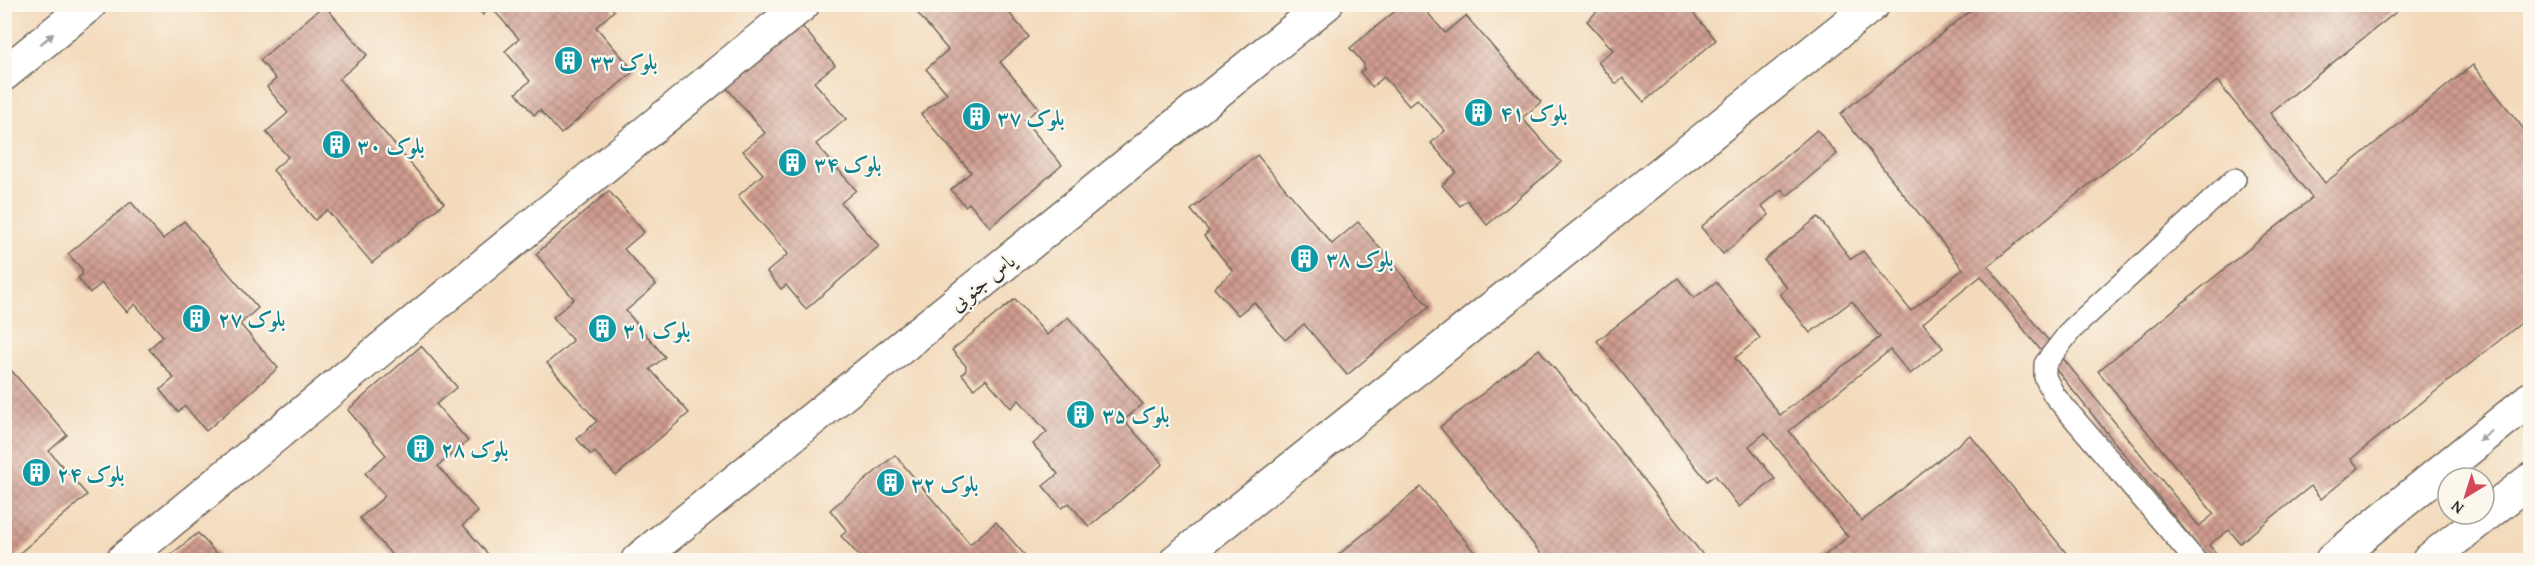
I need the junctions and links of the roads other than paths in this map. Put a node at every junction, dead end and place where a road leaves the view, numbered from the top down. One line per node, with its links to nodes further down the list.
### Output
1 (90, 4): 5 (street, one-way to 1)
2 (803, 4): 9 (street)
3 (1326, 4): 10 (street, یاس جنوبی)
4 (1874, 4): 11 (street)
5 (4, 74)
6 (2235, 179): 12 (lane)
7 (2530, 399): 13 (street, one-way to 13)
8 (2530, 480): 14 (street)
9 (123, 561)
10 (638, 561)
11 (1177, 561)
12 (2195, 561)
13 (2332, 561)
14 (2429, 561)

